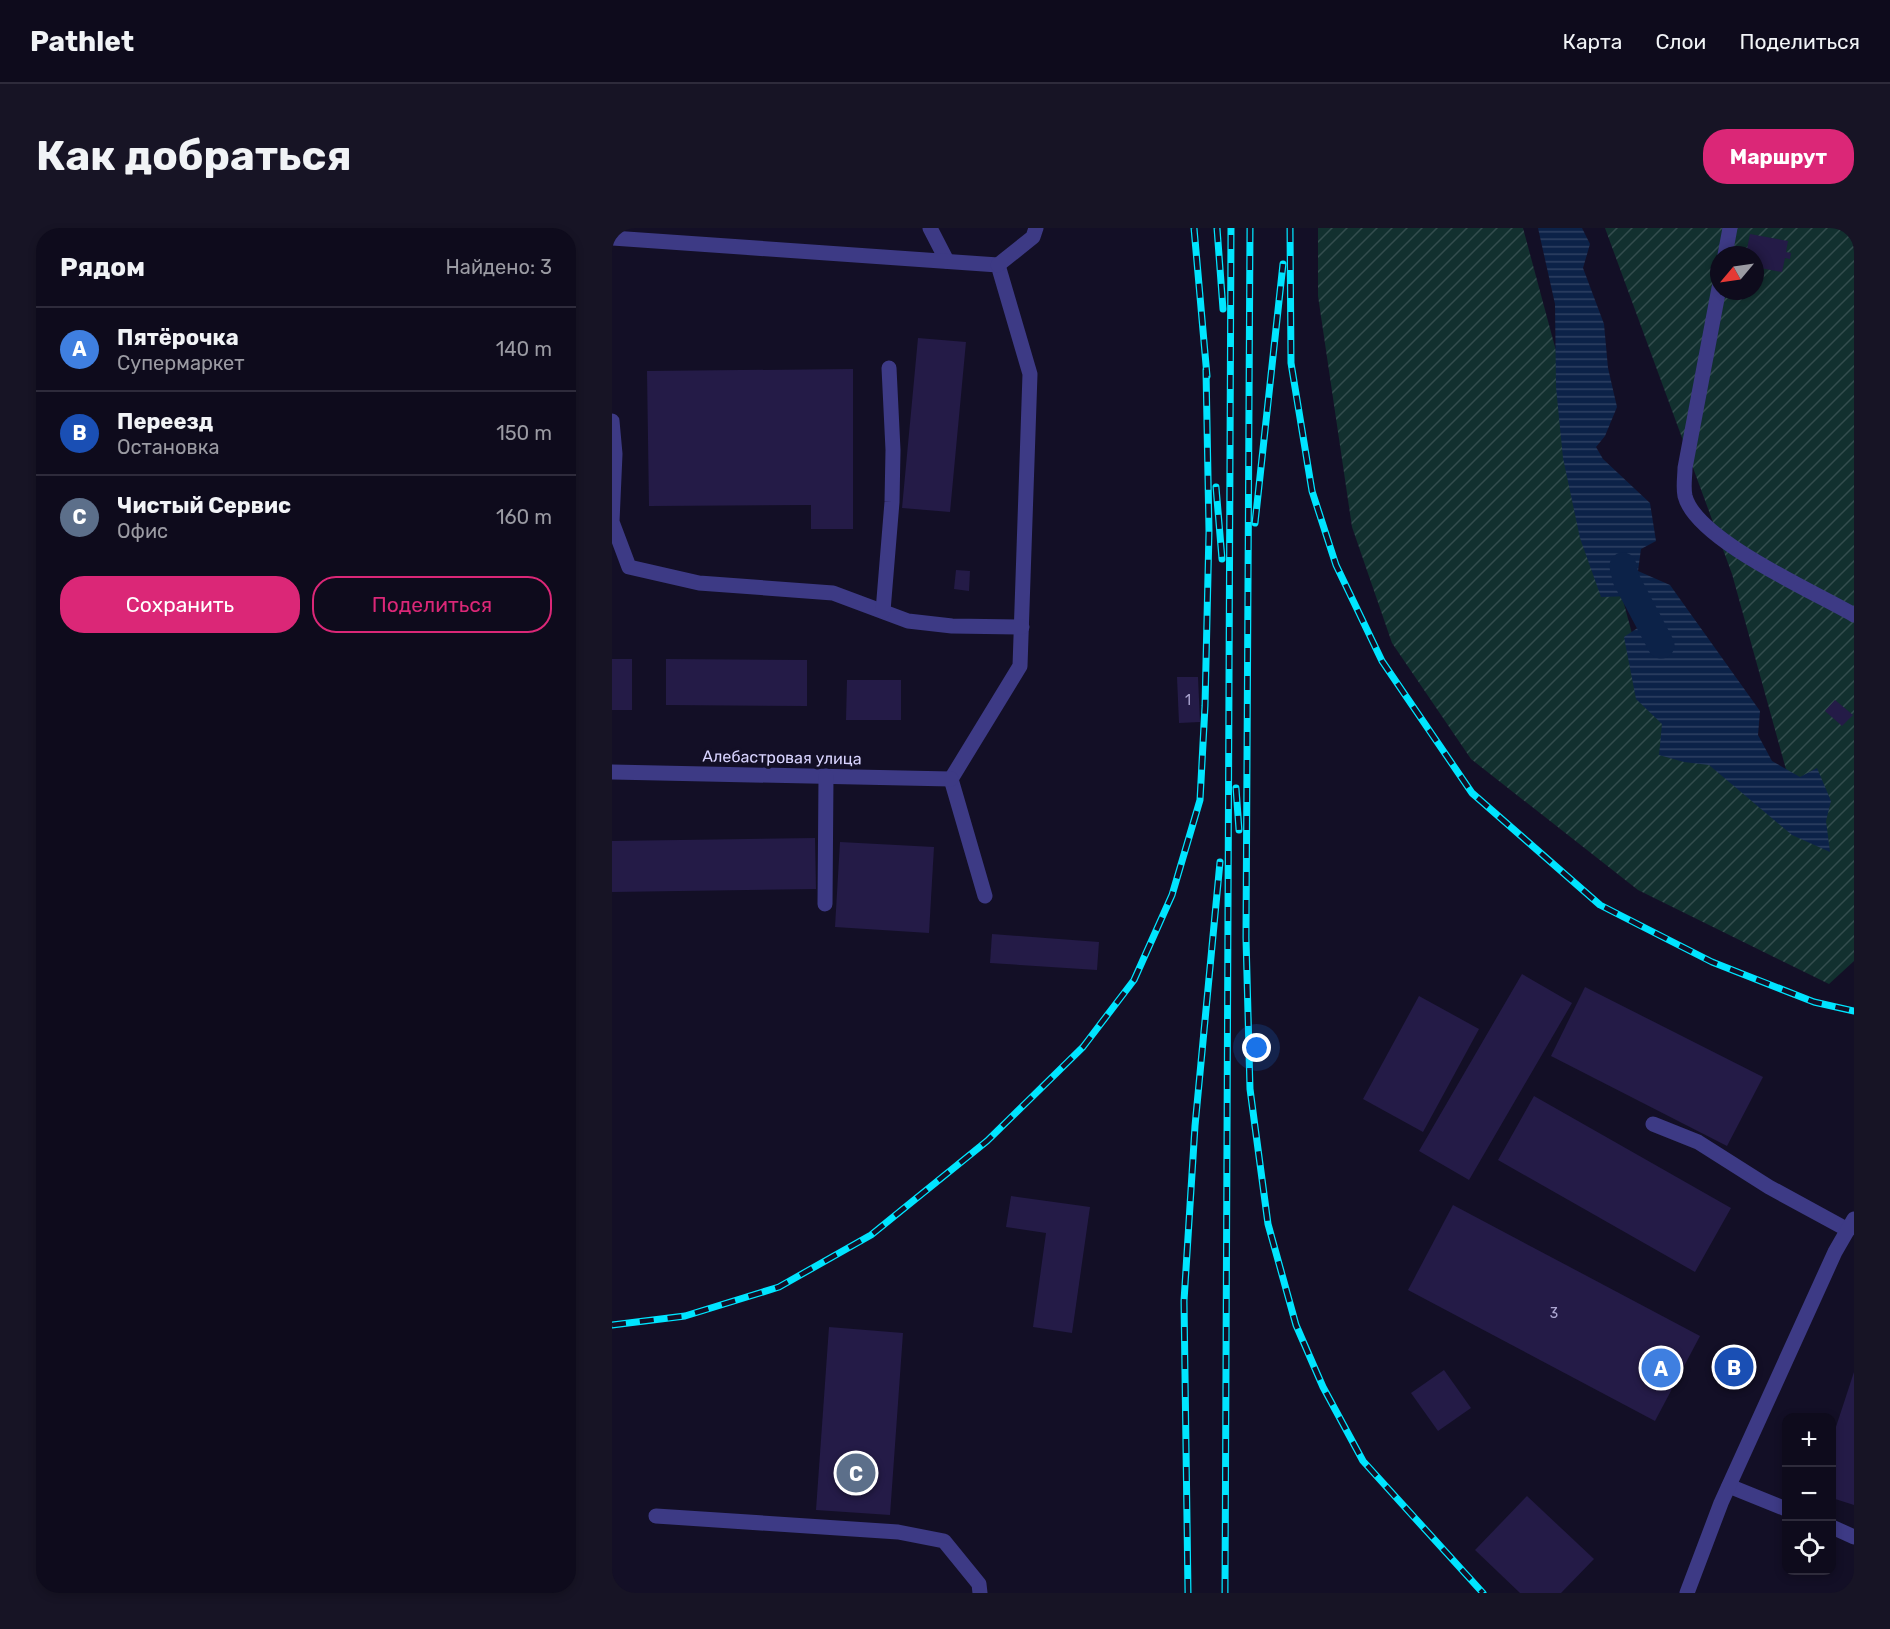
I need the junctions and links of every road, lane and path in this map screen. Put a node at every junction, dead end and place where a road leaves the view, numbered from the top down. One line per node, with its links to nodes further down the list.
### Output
1 (930, 228): 6 (street)
2 (1035, 228): 7 (street)
3 (1730, 228): 5 (street)
4 (612, 238): 6 (street)
5 (1727, 246)
6 (947, 261): 7 (street)
7 (999, 265): 13 (street)
8 (1717, 300): 12 (street)
9 (889, 368): 11 (street)
10 (612, 421): 11 (street)
11 (883, 611): 13 (street)
12 (1854, 615)
13 (1022, 627): 16 (street)
14 (612, 772): 15 (street, Алебастровая улица)
15 (826, 776): 16 (street, Алебастровая улица); 18 (street)
16 (951, 779): 17 (street)
17 (985, 897)
18 (825, 904)
19 (1653, 1124): 20 (street)
20 (1851, 1225): 21 (street)
21 (1729, 1486): 22 (street); 27 (street)
22 (1782, 1507)
23 (656, 1516): 26 (street)
24 (1836, 1529): 25 (street)
25 (1854, 1537)
26 (980, 1593)
27 (1687, 1593)

